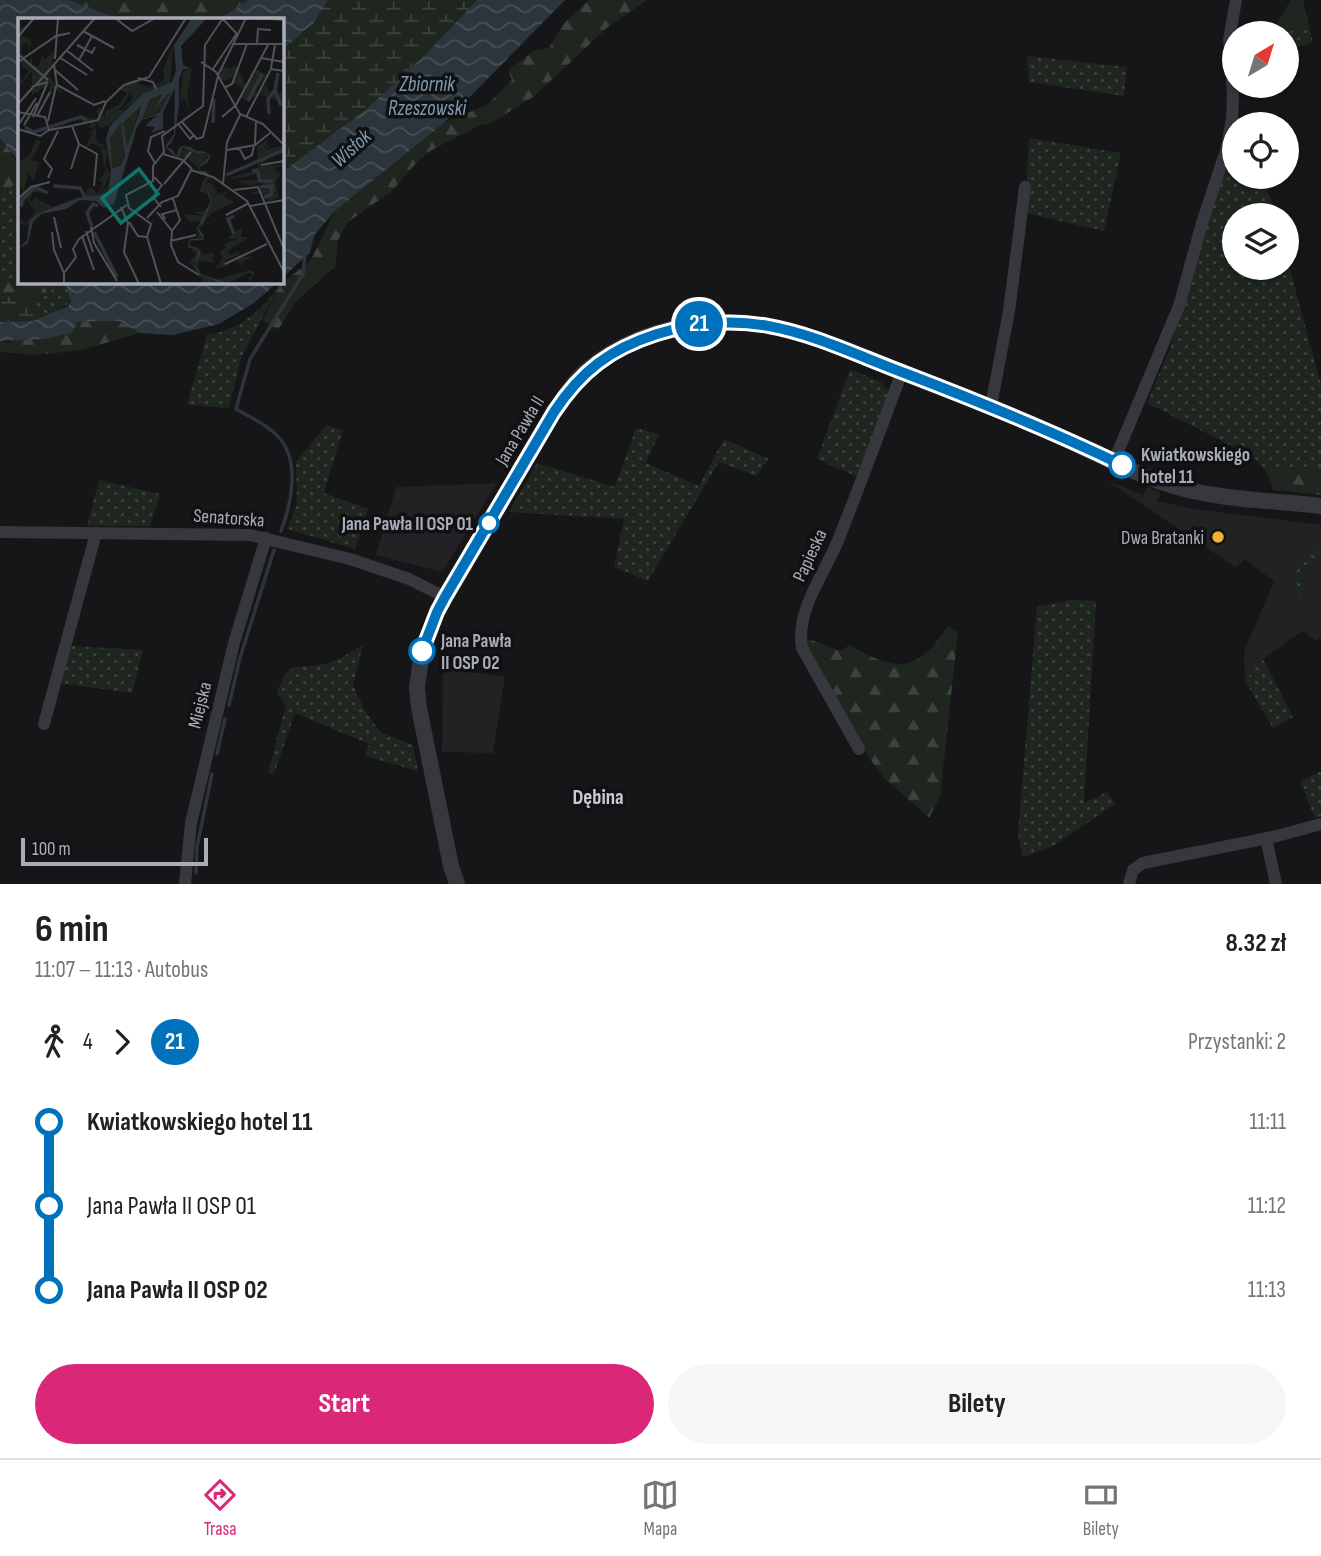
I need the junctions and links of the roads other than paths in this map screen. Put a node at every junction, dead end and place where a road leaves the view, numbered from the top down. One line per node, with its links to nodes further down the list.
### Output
1 (1236, 0): 5 (street)
2 (1025, 187): 4 (street)
3 (902, 372): 4 (street, Jana Pawła II); 10 (street, Jana Pawła II); 12 (street, Papieska)
4 (993, 407): 5 (street, Jana Pawła II)
5 (1114, 461): 6 (street, Jana Pawła II)
6 (1321, 506)
7 (0, 533): 8 (street, Senatorska)
8 (96, 533): 9 (street, Senatorska); 11 (street)
9 (266, 538): 10 (street, Senatorska); 15 (street, Miejska)
10 (445, 597): 16 (street, Jana Pawła II)
11 (44, 724)
12 (859, 748)
13 (1321, 824): 14 (street)
14 (1266, 838): 17 (street); 18 (street)
15 (185, 884)
16 (457, 884)
17 (1129, 884)
18 (1276, 884)

